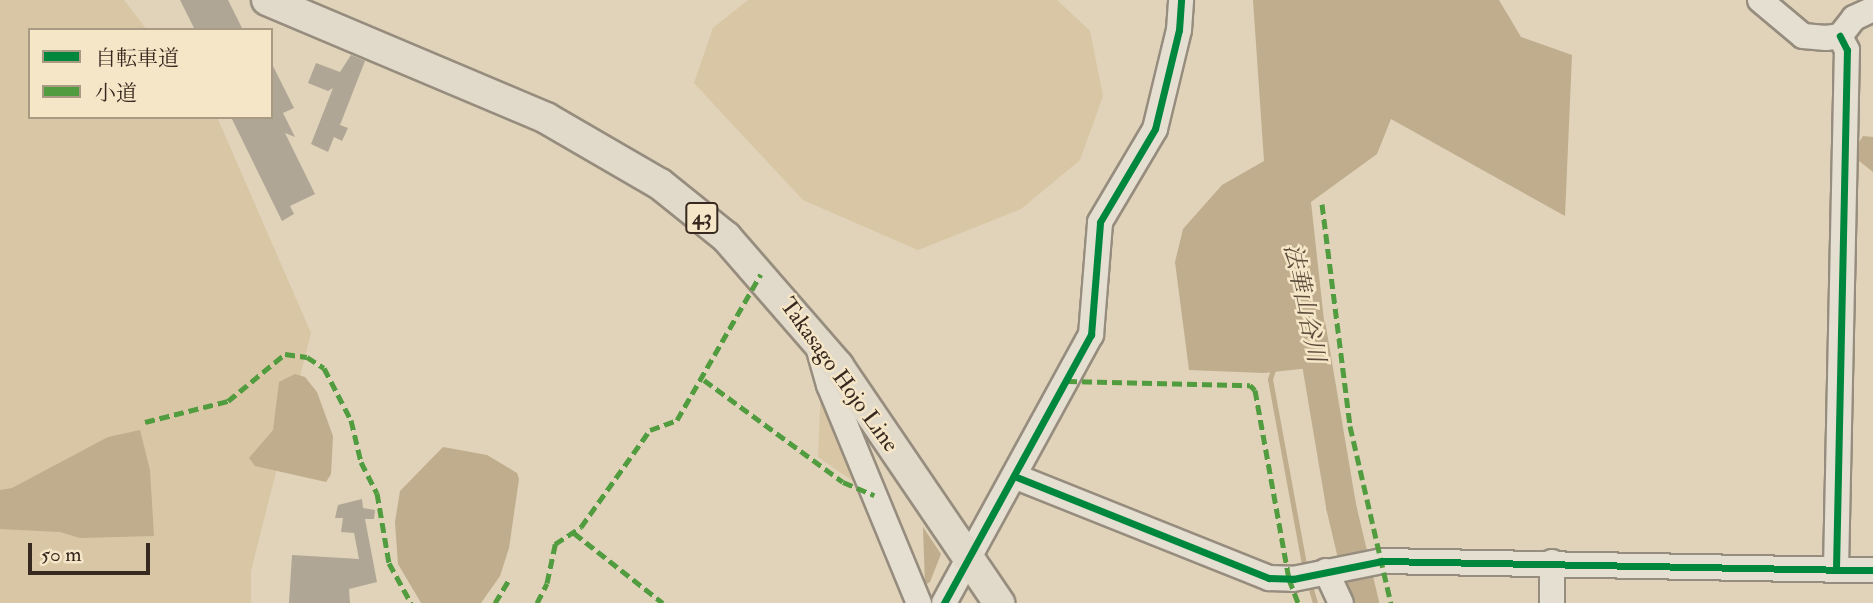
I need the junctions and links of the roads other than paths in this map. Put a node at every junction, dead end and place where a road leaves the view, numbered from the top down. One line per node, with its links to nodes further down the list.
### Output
1 (267, 0): 6 (main road, Takasago Hojo Line / 43)
2 (1181, 0): 7 (street)
3 (1760, 0): 5 (street)
4 (1873, 9): 5 (street)
5 (1840, 36): 10 (street)
6 (815, 336): 8 (main road, Takasago Hojo Line / 43); 13 (street)
7 (1014, 476): 8 (street); 12 (street)
8 (968, 558): 14 (street); 15 (main road, Takasago Hojo Line / 43)
9 (1552, 562): 10 (street); 12 (street); 17 (street)
10 (1836, 569): 11 (street)
11 (1873, 570)
12 (1312, 575): 16 (street)
13 (919, 603)
14 (944, 603)
15 (999, 603)
16 (1341, 603)
17 (1552, 603)

